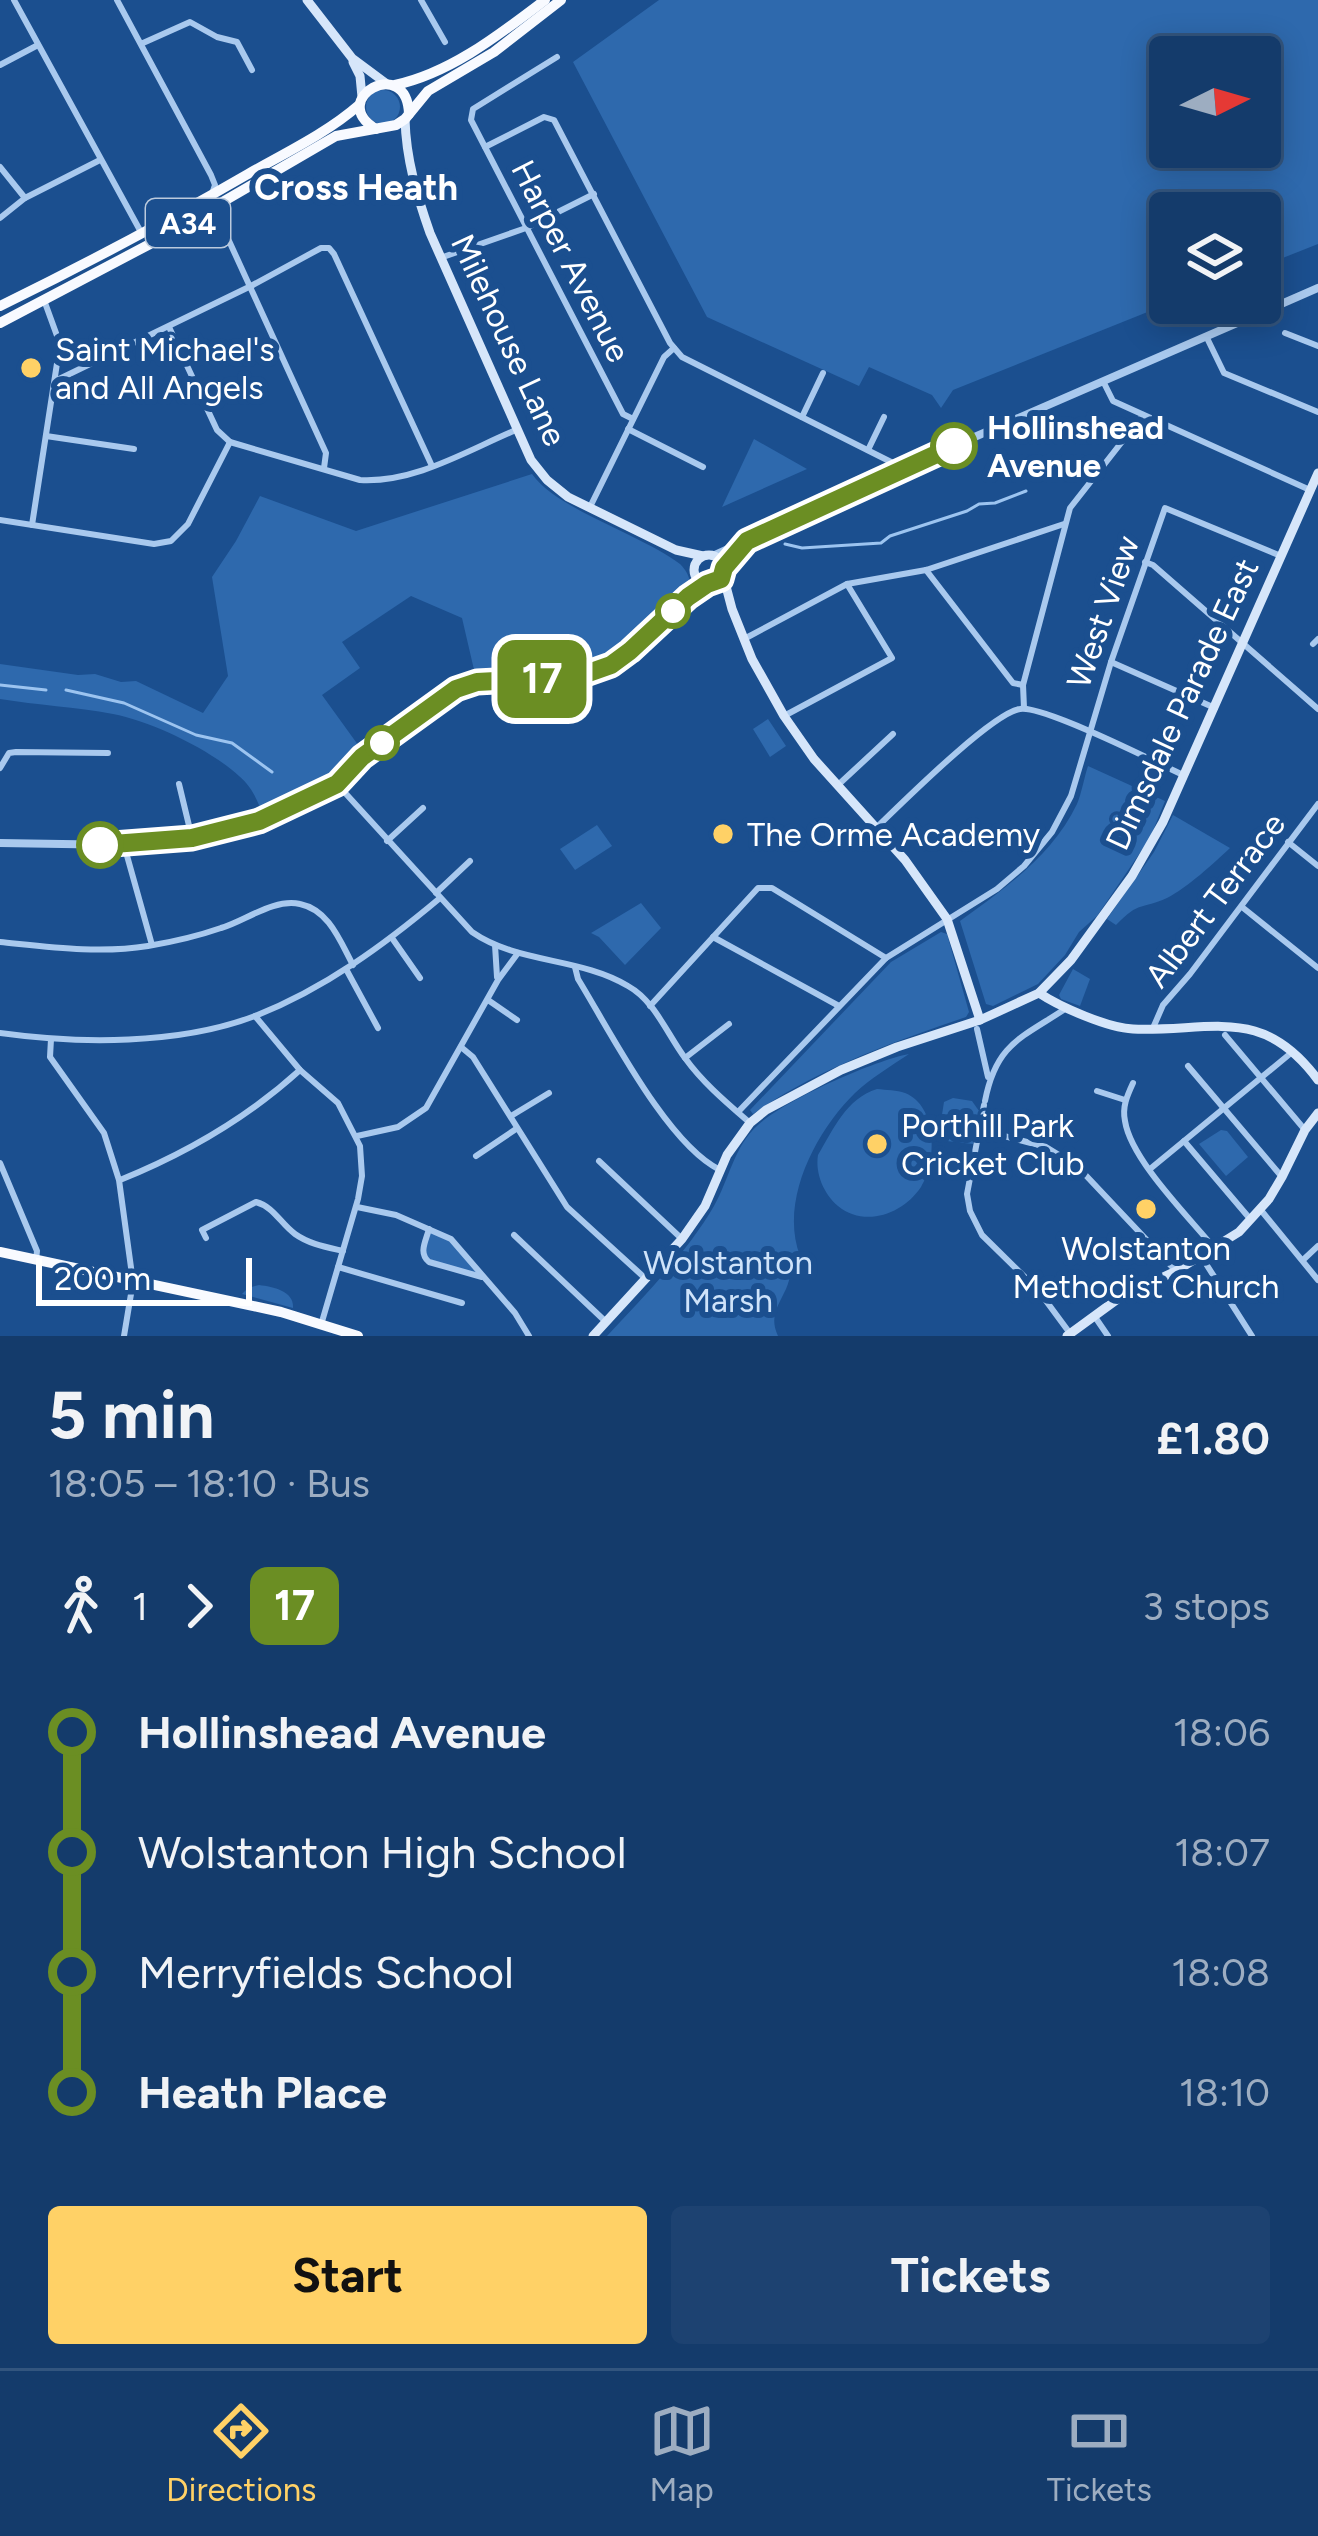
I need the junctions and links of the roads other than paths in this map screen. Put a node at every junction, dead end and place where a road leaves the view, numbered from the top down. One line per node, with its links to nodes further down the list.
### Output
1 (14, 0): 9 (street)
2 (117, 0): 8 (street)
3 (308, 0): 11 (main road)
4 (421, 0): 7 (street)
5 (545, 0): 14 (highway)
6 (561, 0): 16 (highway)
7 (445, 41)
8 (142, 44): 13 (street); 24 (street)
9 (38, 45): 12 (street); 20 (street)
10 (556, 57): 19 (street, Harper Avenue)
11 (352, 58): 14 (main road); 15 (main road)
12 (0, 65)
13 (252, 70)
14 (391, 84): 15 (highway); 16 (highway)
15 (361, 101): 17 (highway); 24 (highway, A34)
16 (407, 116): 17 (highway); 18 (main road, Milehouse Lane)
17 (381, 129): 18 (main road); 24 (highway, A34)
18 (406, 146): 28 (main road, Milehouse Lane)
19 (485, 147): 22 (street); 26 (street, Harper Avenue)
20 (100, 160): 23 (street); 27 (street)
21 (0, 167): 23 (street)
22 (594, 194): 26 (street); 38 (street)
23 (25, 198): 25 (street)
24 (212, 202): 27 (highway, A34); 29 (street); 31 (highway, A34)
25 (0, 218)
26 (526, 228): 28 (street); 46 (street, Harper Avenue)
27 (143, 235): 32 (highway, A34)
28 (440, 258): 48 (main road, Milehouse Lane)
29 (251, 286): 34 (street); 53 (street); 56 (street)
30 (1318, 288): 36 (street)
31 (44, 300): 33 (highway, A34); 40 (street)
32 (0, 306)
33 (0, 322)
34 (169, 327): 40 (street); 50 (street)
35 (1285, 334): 37 (street)
36 (1207, 338): 41 (street); 42 (street)
37 (1318, 346)
38 (674, 348): 44 (street); 46 (street)
39 (823, 374): 44 (street)
40 (55, 381): 49 (street)
41 (1103, 383): 43 (street); 55 (street)
42 (1318, 412)
43 (1142, 415): 58 (street); 62 (street)
44 (802, 417): 52 (street)
45 (884, 417): 52 (street)
46 (632, 419): 47 (street)
47 (628, 429): 54 (street); 60 (street)
48 (516, 430): 53 (street); 60 (main road, Milehouse Lane)
49 (46, 436): 51 (street); 63 (street)
50 (230, 442): 56 (street); 63 (street)
51 (134, 449)
52 (868, 450): 55 (street)
53 (432, 466): 56 (street)
54 (703, 466)
55 (903, 468): 64 (street)
56 (324, 469)
57 (1318, 472): 58 (main road, Dimsdale Parade East)
58 (1311, 494): 59 (main road); 67 (main road, Dimsdale Parade East)
59 (1318, 504)
60 (590, 507): 65 (main road, Milehouse Lane)
61 (0, 520): 63 (street)
62 (1064, 524): 69 (street); 77 (street)
63 (32, 525)
64 (747, 541): 66 (street); 70 (street)
65 (676, 550): 66 (main road, Milehouse Lane); 71 (main road, Milehouse Lane)
66 (708, 556): 70 (main road); 71 (main road)
67 (1281, 556): 68 (street, West View); 75 (main road, Dimsdale Parade East)
68 (1144, 562): 75 (street); 76 (street, West View)
69 (926, 570): 72 (street); 77 (street)
70 (723, 572): 71 (main road); 73 (main road, Milehouse Lane)
71 (703, 580): 73 (main road, Milehouse Lane); 88 (street)
72 (847, 584): 74 (street); 81 (street)
73 (732, 609): 74 (main road, Milehouse Lane)
74 (744, 639): 81 (main road, Milehouse Lane)
75 (1243, 644): 79 (main road, Dimsdale Parade East); 80 (street)
76 (1111, 662): 79 (street); 82 (street, West View)
77 (1023, 685): 78 (street)
78 (1024, 708): 82 (street); 92 (street)
79 (1215, 708): 86 (main road, Dimsdale Parade East)
80 (1318, 709)
81 (784, 716): 89 (main road, Milehouse Lane)
82 (1088, 732): 86 (street); 102 (street, West View)
83 (892, 734): 89 (street)
84 (108, 753): 85 (street)
85 (0, 768)
86 (1184, 776): 115 (main road, Dimsdale Parade East)
87 (179, 784): 93 (street)
88 (337, 784): 93 (street); 94 (street)
89 (838, 785): 92 (main road, Milehouse Lane)
90 (1318, 804): 95 (street, Albert Terrace)
91 (423, 808): 94 (street)
92 (876, 828): 102 (main road, Milehouse Lane)
93 (192, 838): 97 (street)
94 (387, 841): 100 (street)
95 (1288, 842): 99 (street); 101 (street, Albert Terrace)
96 (0, 843): 97 (street)
97 (124, 845): 106 (street)
98 (470, 861): 100 (street)
99 (1318, 866)
100 (438, 895): 104 (street); 107 (street)
101 (1240, 905): 112 (street); 125 (street, Albert Terrace)
102 (947, 919): 109 (street, West View); 123 (main road, Milehouse Lane)
103 (713, 937): 109 (street); 117 (street); 118 (street)
104 (392, 938): 110 (street); 113 (street)
105 (0, 942): 106 (street)
106 (152, 945): 110 (street)
107 (494, 945): 108 (street); 114 (street)
108 (518, 953): 111 (street); 114 (street)
109 (886, 958): 118 (street, West View)
110 (350, 967): 120 (street); 124 (street)
111 (575, 967): 117 (street); 155 (street)
112 (1318, 968)
113 (421, 978)
114 (498, 980): 116 (street)
115 (1039, 993): 119 (main road); 123 (main road, Dimsdale Parade East)
116 (488, 1000): 121 (street); 129 (street)
117 (650, 1006): 131 (street)
118 (839, 1006): 142 (street, West View)
119 (1065, 1009): 125 (main road); 136 (street)
120 (255, 1016): 128 (street); 133 (street)
121 (517, 1020)
122 (729, 1024): 131 (street)
123 (978, 1024): 136 (street); 145 (main road, Dimsdale Parade East)
124 (378, 1028)
125 (1153, 1028): 130 (main road)
126 (0, 1033): 128 (street)
127 (1225, 1035): 134 (street)
128 (52, 1039): 157 (street)
129 (461, 1047): 144 (street); 149 (street)
130 (1294, 1051): 134 (street); 135 (main road)
131 (685, 1058): 142 (street)
132 (1188, 1066): 141 (street)
133 (300, 1070): 149 (street); 157 (street)
134 (1260, 1078): 141 (street); 148 (street)
135 (1318, 1080)
136 (989, 1081): 147 (street)
137 (1133, 1083): 140 (street)
138 (1097, 1091): 140 (street)
139 (549, 1093): 144 (street)
140 (1125, 1100): 154 (street)
141 (1223, 1108): 150 (street); 156 (street)
142 (738, 1112): 145 (street)
143 (1318, 1113): 148 (main road)
144 (511, 1116): 146 (street)
145 (750, 1123): 155 (main road)
146 (516, 1129): 151 (street); 175 (street)
147 (981, 1130): 173 (street); 182 (street)
148 (1305, 1130): 156 (main road)
149 (357, 1136): 158 (street)
150 (1183, 1140): 154 (street); 160 (street)
151 (476, 1156)
152 (598, 1161): 164 (street)
153 (0, 1163): 170 (street)
154 (1150, 1169): 166 (street)
155 (720, 1170): 164 (main road)
156 (1282, 1178): 159 (main road)
157 (119, 1180): 177 (street)
158 (357, 1207): 161 (street); 167 (street)
159 (1260, 1209): 160 (main road); 171 (street)
160 (1251, 1220): 166 (main road)
161 (429, 1229): 174 (street); 174 (street)
162 (514, 1235): 180 (street)
163 (206, 1238): 167 (street)
164 (682, 1239): 175 (main road)
165 (1318, 1246): 171 (street)
166 (1215, 1249): 169 (main road)
167 (343, 1251): 172 (street)
168 (0, 1252): 170 (highway)
169 (1201, 1256): 173 (main road); 188 (street)
170 (36, 1260): 177 (highway)
171 (1302, 1261): 176 (street)
172 (339, 1265): 178 (street); 181 (street)
173 (1175, 1271): 179 (main road)
174 (482, 1277): 185 (street)
175 (646, 1279): 180 (main road)
176 (1318, 1280)
177 (133, 1282): 181 (highway); 183 (street)
178 (462, 1303)
179 (1095, 1317): 182 (main road); 187 (street)
180 (605, 1321): 186 (main road)
181 (318, 1327): 184 (highway)
182 (1070, 1335)
183 (124, 1336)
184 (358, 1336)
185 (530, 1336)
186 (593, 1336)
187 (1108, 1336)
188 (1252, 1336)

